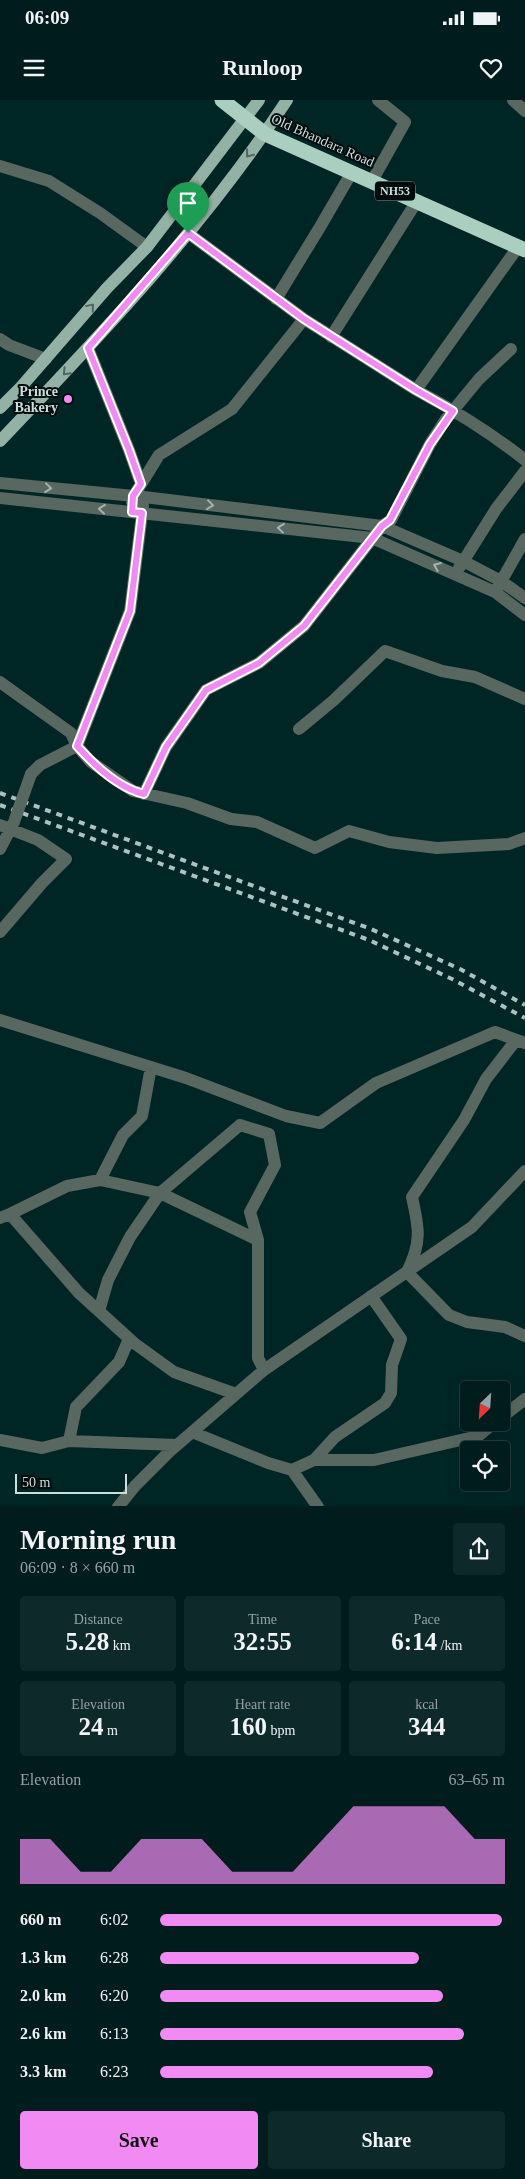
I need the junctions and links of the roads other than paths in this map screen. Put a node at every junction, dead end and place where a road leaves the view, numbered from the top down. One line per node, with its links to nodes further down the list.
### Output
1 (222, 100): 7 (highway, Old Bhandara Road / NH53)
2 (259, 100): 7 (main road)
3 (287, 100): 8 (main road)
4 (378, 100): 11 (street)
5 (513, 100): 6 (street)
6 (525, 111)
7 (246, 118): 8 (highway, Old Bhandara Road / NH53); 14 (main road)
8 (264, 134): 10 (highway, Old Bhandara Road / NH53); 13 (main road, one-way to 13)
9 (0, 166): 14 (street)
10 (352, 172): 11 (highway, Old Bhandara Road / NH53); 16 (street)
11 (372, 181): 12 (highway, Old Bhandara Road / NH53)
12 (417, 200): 15 (highway, Old Bhandara Road / NH53); 18 (street)
13 (188, 233): 16 (street); 20 (main road)
14 (147, 247): 22 (main road, one-way to 14)
15 (522, 248): 23 (street)
16 (276, 299): 17 (street)
17 (304, 319): 18 (street); 30 (street)
18 (331, 337): 23 (street)
19 (0, 339): 22 (street)
20 (88, 348): 26 (main road, one-way to 26); 30 (street)
21 (511, 349): 25 (street)
22 (46, 359): 24 (main road)
23 (416, 390): 25 (street)
24 (0, 408)
25 (453, 411): 27 (street); 34 (street)
26 (0, 442)
27 (525, 460)
28 (525, 471): 37 (street)
29 (0, 483): 31 (street, one-way to 31)
30 (141, 484): 31 (street)
31 (138, 497): 33 (street); 34 (street, one-way to 34)
32 (0, 498): 33 (street, one-way to 32)
33 (137, 513): 35 (street, one-way to 33); 46 (street)
34 (382, 526): 35 (street); 37 (street)
35 (372, 538): 38 (street, one-way to 35); 47 (street)
36 (525, 539): 39 (street)
37 (463, 561): 38 (street); 39 (street)
38 (456, 574): 40 (street)
39 (501, 581): 40 (street); 41 (street)
40 (495, 592): 42 (street)
41 (525, 598)
42 (525, 615)
43 (0, 682): 46 (street)
44 (525, 699): 45 (street)
45 (299, 729)
46 (77, 746): 47 (street); 48 (street, bridge)
47 (144, 794): 49 (street)
48 (9, 824): 50 (street); 51 (street)
49 (525, 838)
50 (0, 849)
51 (0, 932)
52 (0, 1020): 54 (street)
53 (520, 1041): 54 (street); 60 (street)
54 (151, 1067): 56 (street)
55 (525, 1171): 60 (street)
56 (100, 1180): 57 (street); 58 (street)
57 (160, 1193): 59 (street); 59 (street); 62 (street)
58 (5, 1216): 62 (street)
59 (258, 1240): 65 (street)
60 (407, 1272): 61 (street); 63 (street)
61 (371, 1296): 65 (street); 74 (street)
62 (99, 1311): 64 (street)
63 (525, 1336)
64 (129, 1339): 66 (street); 72 (street)
65 (264, 1370): 66 (street)
66 (236, 1394): 70 (street)
67 (525, 1400): 68 (street)
68 (510, 1411)
69 (484, 1431): 74 (street)
70 (192, 1432): 73 (street); 75 (street)
71 (0, 1440): 72 (street)
72 (69, 1441): 73 (street)
73 (176, 1445): 76 (street)
74 (314, 1460): 75 (street)
75 (292, 1470): 77 (street)
76 (118, 1506)
77 (318, 1506)

